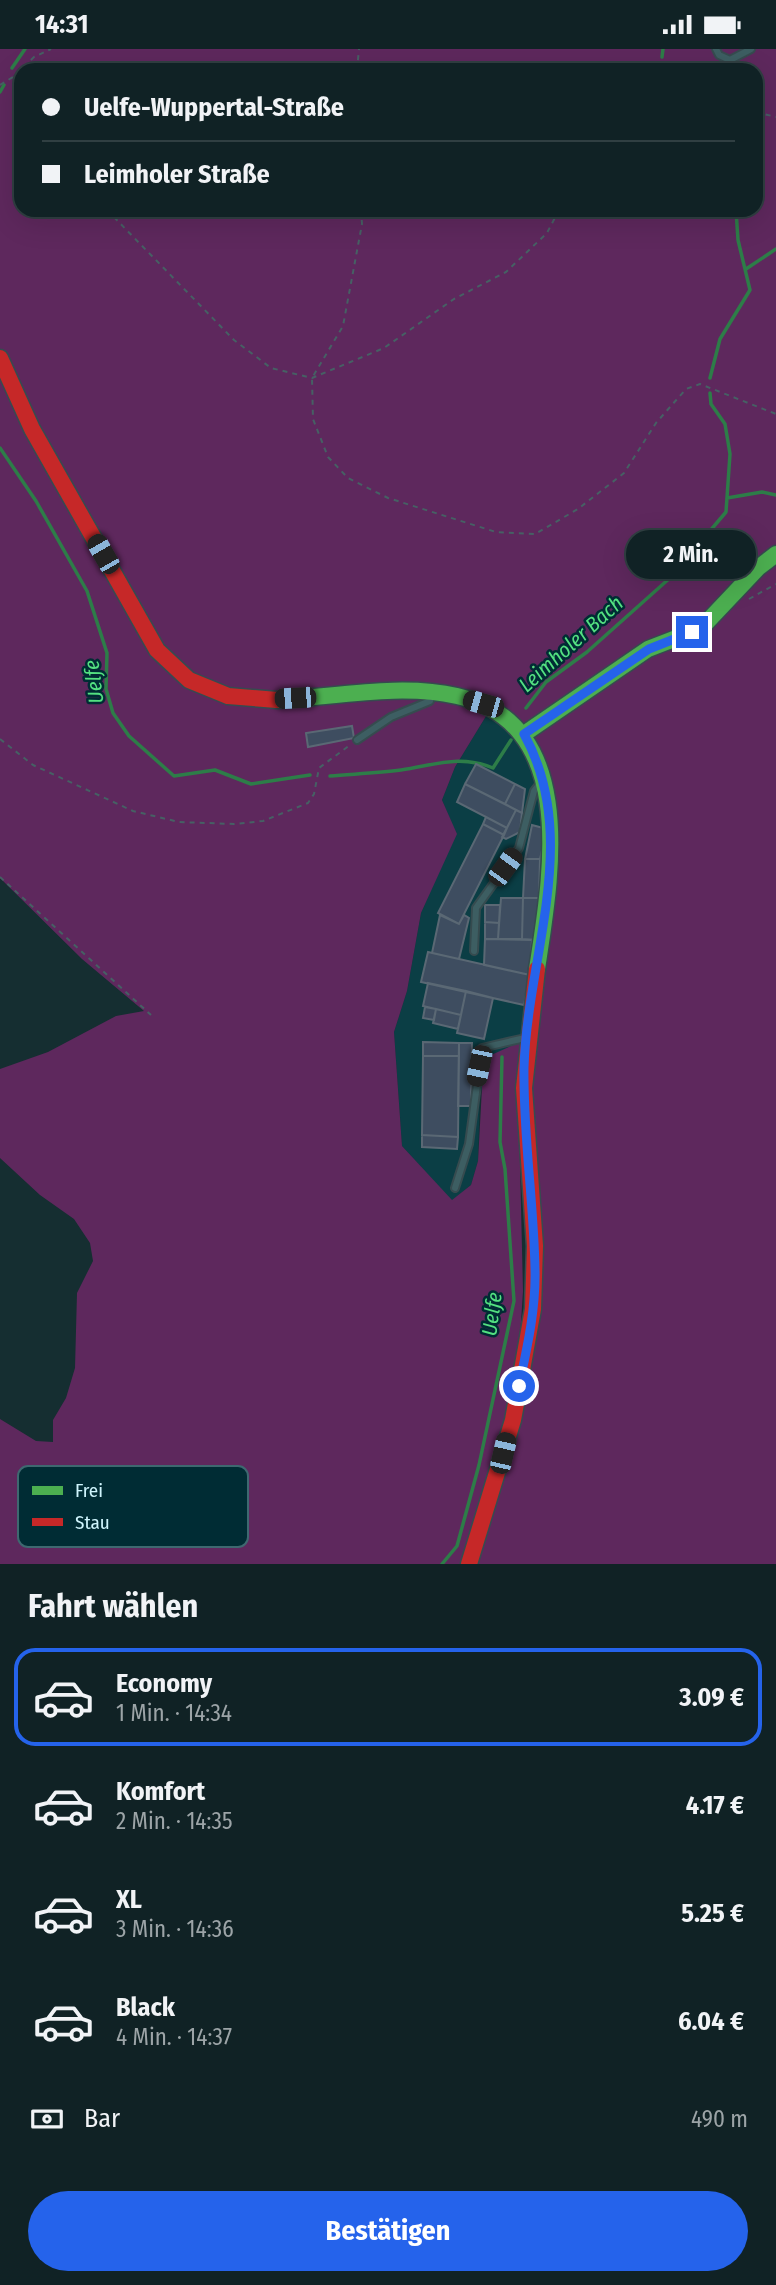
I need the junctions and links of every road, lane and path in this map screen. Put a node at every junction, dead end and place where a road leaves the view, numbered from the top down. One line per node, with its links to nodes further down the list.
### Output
1 (51, 49): 4 (path)
2 (716, 49): 3 (lane)
3 (751, 49)
4 (28, 63)
5 (13, 77): 6 (path)
6 (0, 85)
7 (114, 217): 11 (path)
8 (362, 217): 11 (path)
9 (555, 217): 11 (path)
10 (0, 358): 14 (main road)
11 (312, 378): 12 (path)
12 (776, 414)
13 (776, 554): 15 (main road)
14 (433, 692): 15 (main road); 17 (lane)
15 (524, 734): 18 (main road)
16 (0, 739): 17 (path)
17 (356, 740)
18 (544, 778): 20 (lane); 22 (main road)
19 (0, 877): 21 (path)
20 (474, 951)
21 (151, 1015)
22 (527, 1037): 23 (lane); 24 (main road)
23 (455, 1188)
24 (469, 1564)

